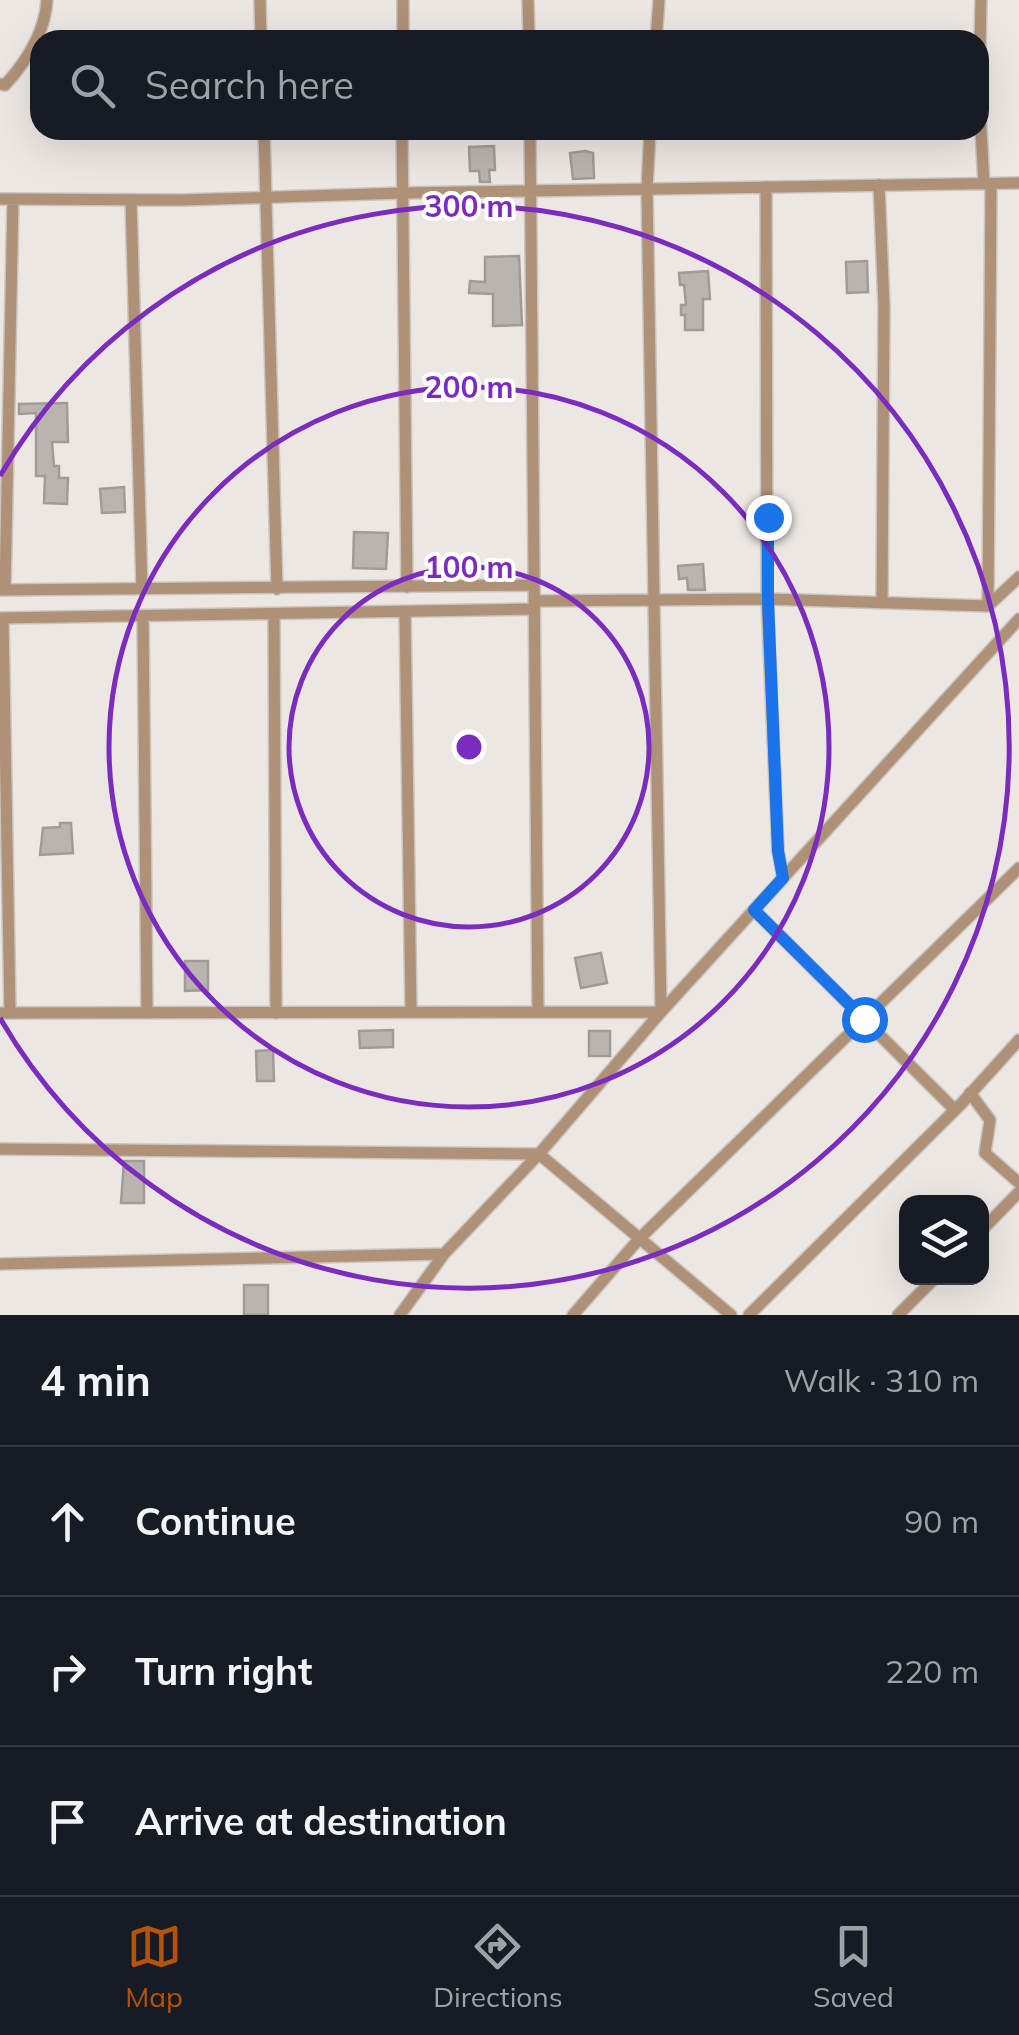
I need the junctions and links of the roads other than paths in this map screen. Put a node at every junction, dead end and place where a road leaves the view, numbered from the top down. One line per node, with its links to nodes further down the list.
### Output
1 (47, 0): 7 (street)
2 (260, 0): 8 (street)
3 (403, 0): 9 (street)
4 (528, 0): 10 (street)
5 (659, 0): 11 (street)
6 (981, 0): 12 (street)
7 (40, 30)
8 (261, 30)
9 (403, 30)
10 (529, 30)
11 (657, 30)
12 (980, 30)
13 (30, 51): 14 (street)
14 (0, 84)
15 (264, 140): 27 (street)
16 (402, 140): 26 (street)
17 (530, 140): 25 (street)
18 (649, 140): 24 (street)
19 (984, 140): 21 (street)
20 (1019, 183): 21 (street)
21 (988, 184): 22 (street); 40 (street)
22 (878, 185): 23 (street); 38 (street)
23 (766, 187): 24 (street); 36 (street)
24 (646, 188): 25 (street); 37 (street)
25 (531, 191): 26 (street); 31 (street)
26 (402, 193): 27 (street); 32 (street)
27 (266, 198): 29 (street); 33 (street)
28 (6, 199): 29 (street); 34 (street)
29 (130, 200): 35 (street)
30 (1019, 577): 40 (street)
31 (534, 585): 32 (street); 39 (street)
32 (408, 587): 33 (street)
33 (276, 589): 35 (street)
34 (2, 590): 35 (street)
35 (142, 590)
36 (768, 599): 37 (street); 38 (street); 47 (street)
37 (654, 601): 39 (street); 52 (street)
38 (882, 602): 40 (street)
39 (534, 605): 41 (street); 51 (street)
40 (988, 606)
41 (405, 612): 42 (street); 50 (street)
42 (274, 615): 43 (street); 49 (street)
43 (143, 617): 44 (street); 54 (street)
44 (2, 618): 53 (street)
45 (1019, 619): 47 (street)
46 (1019, 868): 55 (street)
47 (783, 878): 48 (street)
48 (754, 910): 52 (street); 55 (street)
49 (276, 1012): 50 (street); 54 (street)
50 (411, 1012): 51 (street)
51 (538, 1012): 52 (street)
52 (661, 1012): 60 (street)
53 (5, 1013): 54 (street)
54 (147, 1013)
55 (864, 1019): 58 (street); 64 (street)
56 (1019, 1040): 57 (street)
57 (970, 1094): 58 (street); 61 (street)
58 (955, 1110): 71 (street)
59 (0, 1149): 60 (street)
60 (539, 1154): 64 (street); 65 (street)
61 (1019, 1183)
62 (1019, 1192): 63 (street)
63 (989, 1223)
64 (638, 1239): 69 (street); 70 (street)
65 (444, 1254): 66 (street); 68 (street)
66 (0, 1264)
67 (927, 1285): 72 (street)
68 (400, 1315)
69 (573, 1315)
70 (731, 1315)
71 (749, 1315)
72 (898, 1315)

